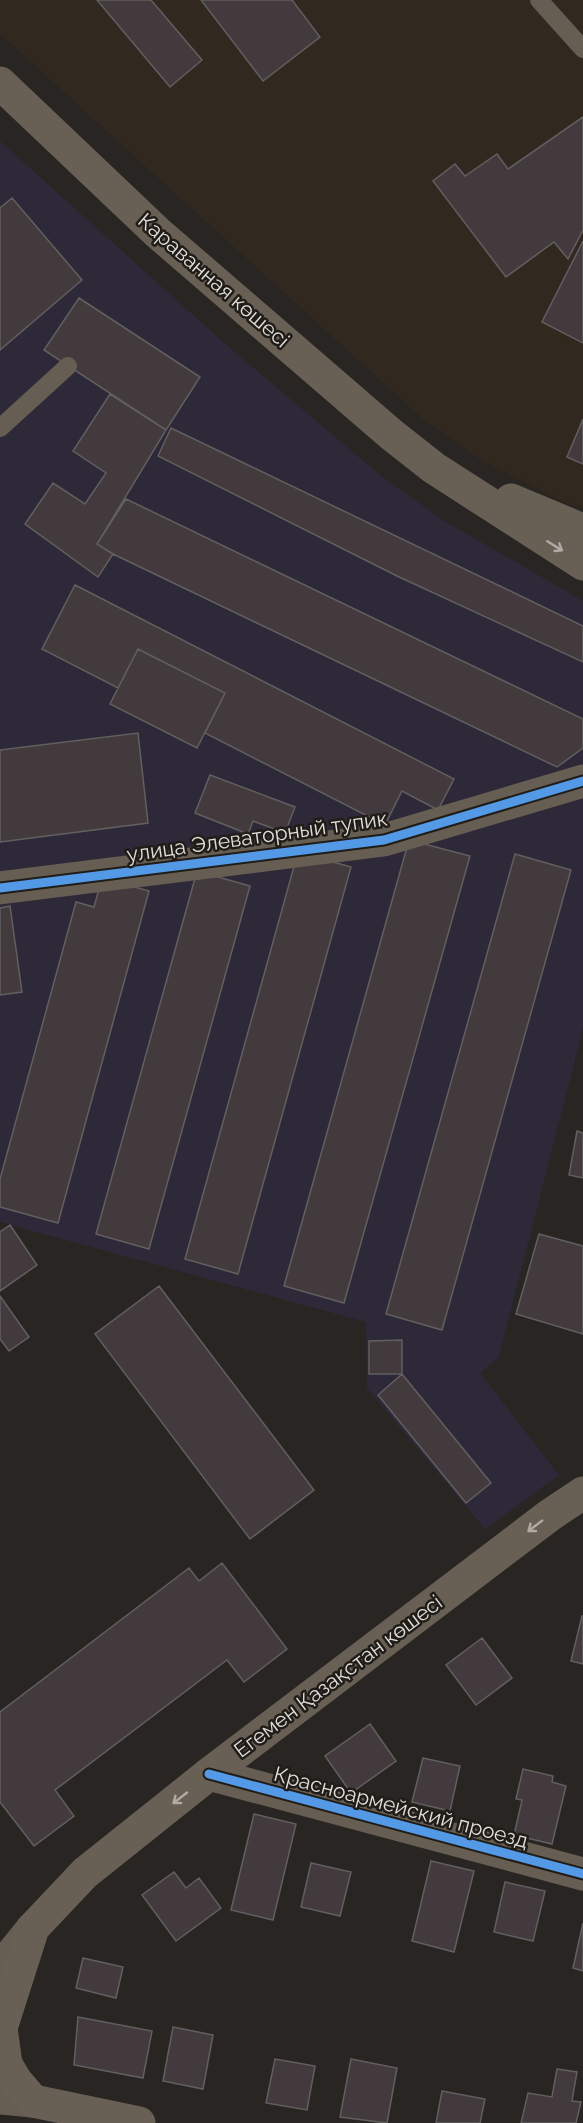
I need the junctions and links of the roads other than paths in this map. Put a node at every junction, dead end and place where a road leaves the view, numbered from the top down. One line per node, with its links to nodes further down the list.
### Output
1 (539, 0): 2 (lane)
2 (583, 49)
3 (0, 83): 6 (main road, Караванная көшесі)
4 (68, 366): 5 (lane)
5 (0, 428)
6 (434, 468): 7 (main road, Караванная көшесі); 8 (main road, Караванная көшесі, one-way to 8)
7 (583, 530)
8 (583, 564)
9 (583, 781): 10 (street, улица Элеваторный тупик)
10 (0, 888)
11 (583, 1493): 12 (main road, Егемен Қазақстан көшесі, one-way to 12)
12 (209, 1774): 13 (street, Красноармейский проезд); 14 (main road, Егемен Қазақстан көшесі, one-way to 14)
13 (583, 1874)
14 (33, 1928): 15 (street, Егемен Қазақстан көшесі); 17 (main road)
15 (0, 1970)
16 (0, 2098): 17 (street)
17 (33, 2101): 18 (main road)
18 (139, 2123)

